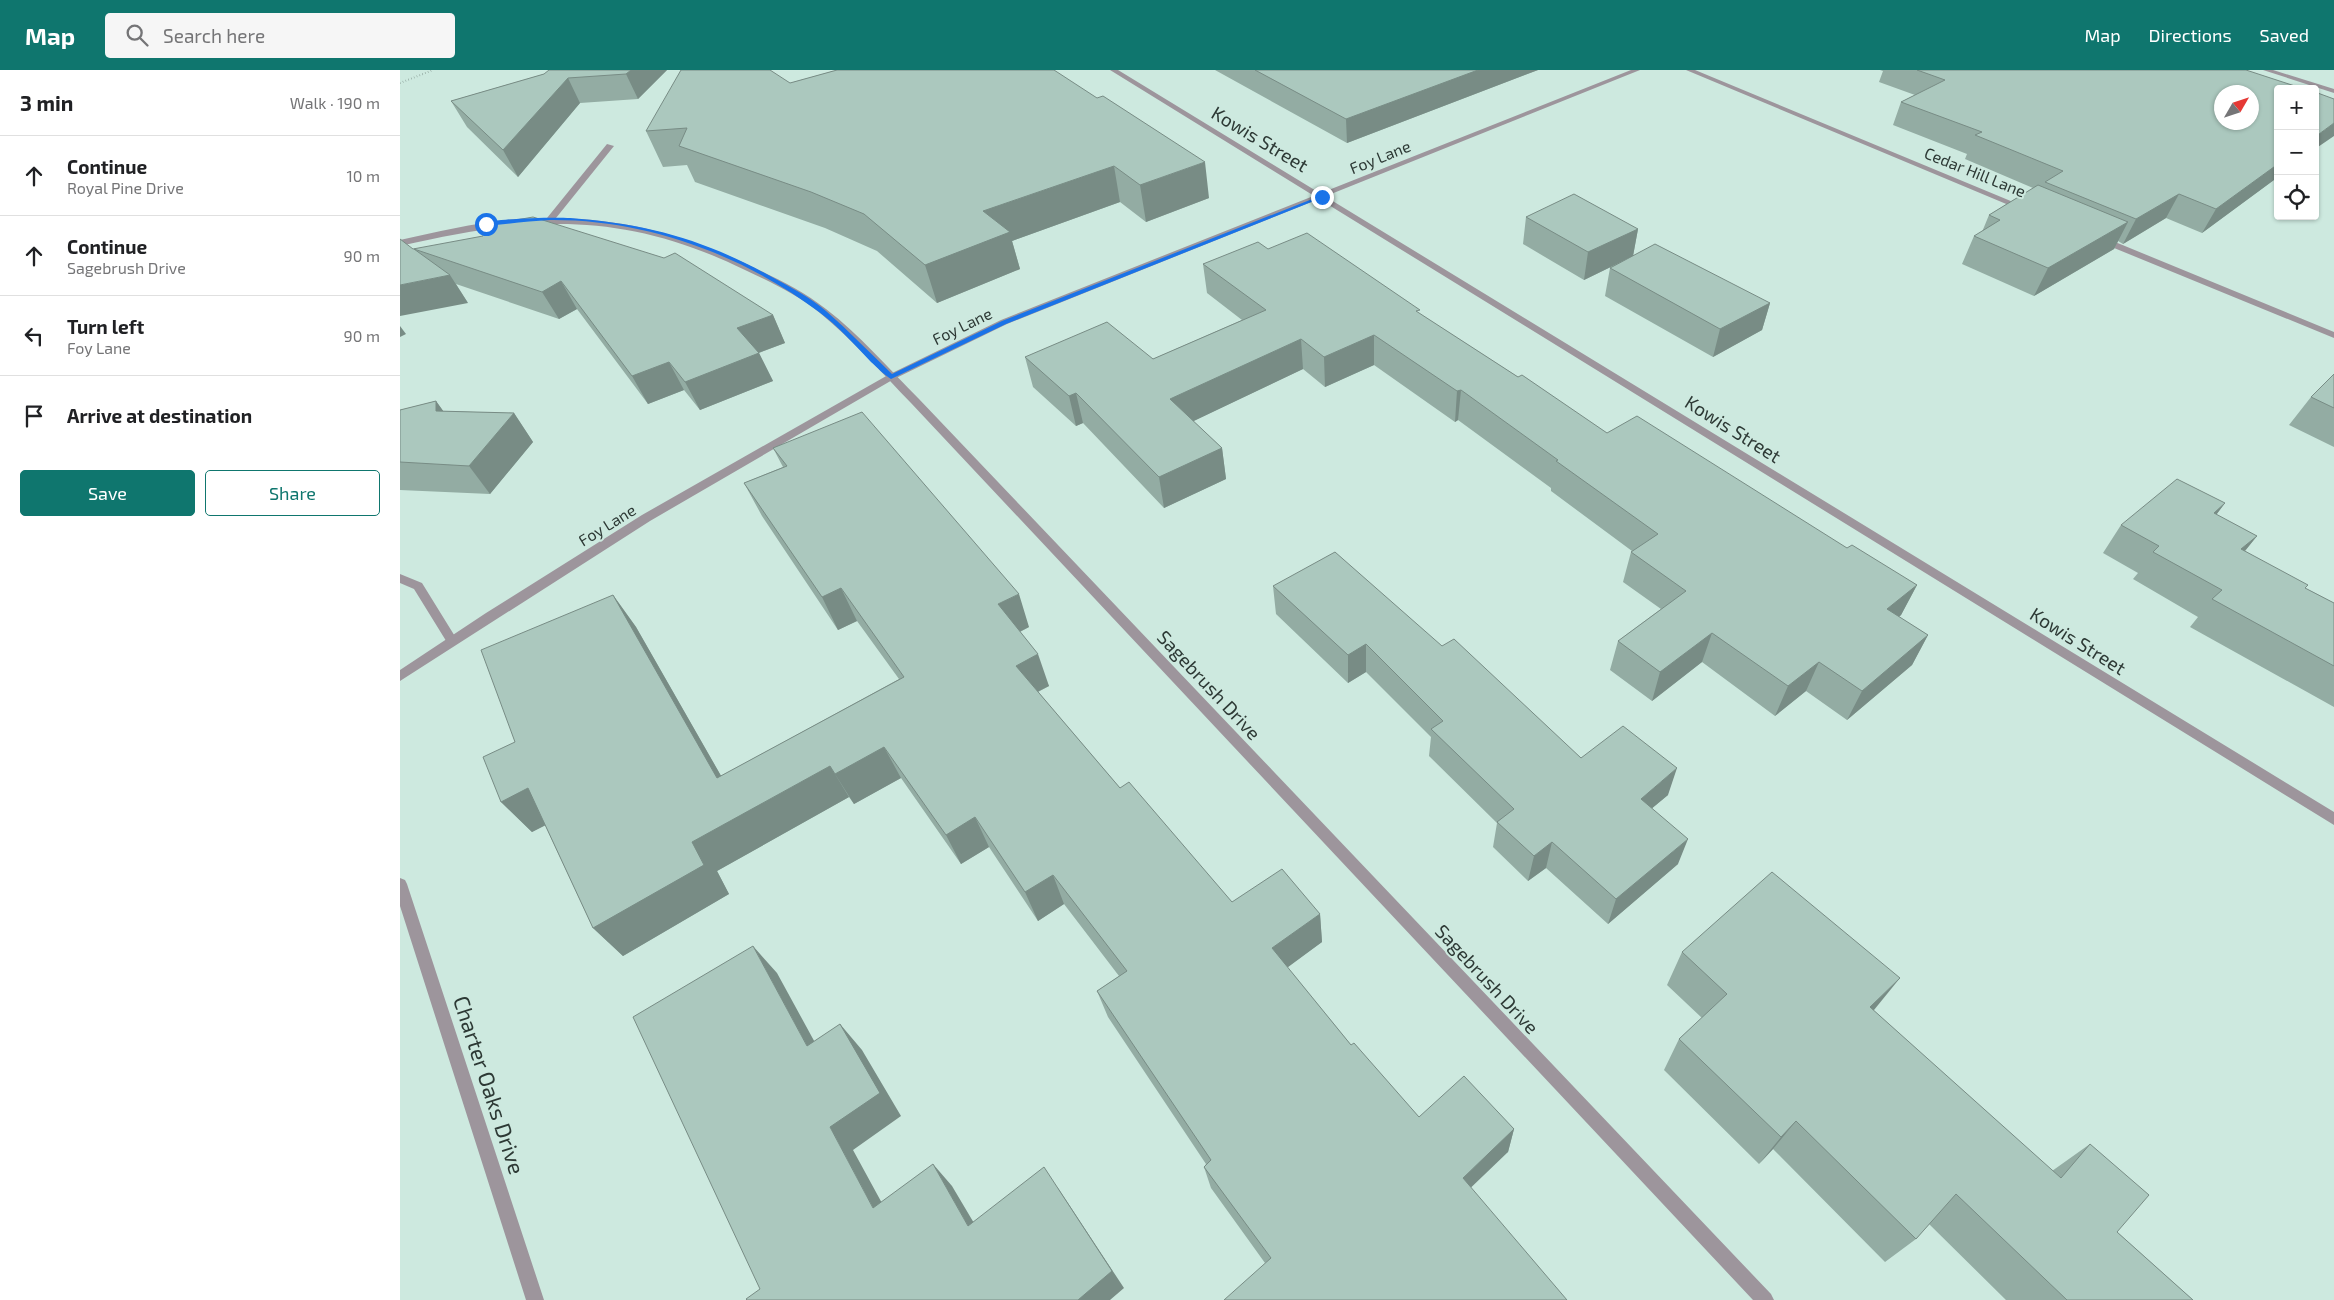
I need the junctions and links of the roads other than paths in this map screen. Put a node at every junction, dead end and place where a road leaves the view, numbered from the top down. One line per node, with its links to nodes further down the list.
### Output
1 (1112, 70): 7 (street, Kowis Street)
2 (1637, 70): 7 (street, Foy Lane)
3 (1688, 70): 8 (street, Cedar Hill Lane)
4 (2266, 70): 5 (street)
5 (2334, 92)
6 (610, 146): 9 (street)
7 (1322, 197): 13 (street, Foy Lane); 17 (street, Kowis Street)
8 (2039, 214)
9 (551, 219): 11 (street, Sagebrush Drive); 13 (street, Sagebrush Drive)
10 (2094, 237): 12 (street)
11 (400, 243)
12 (2334, 335)
13 (891, 377): 15 (street, Foy Lane); 20 (street, Sagebrush Drive)
14 (400, 578): 15 (street)
15 (452, 641): 16 (street, Foy Lane)
16 (400, 676)
17 (2334, 819)
18 (400, 884): 19 (street, Charter Oaks Drive)
19 (535, 1300)
20 (1765, 1300)

